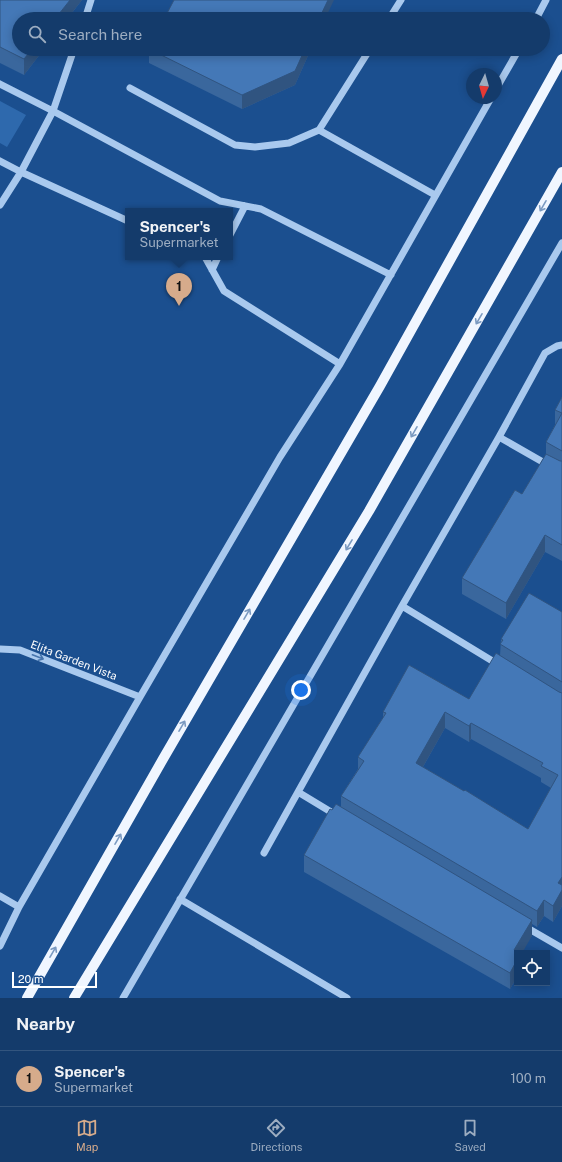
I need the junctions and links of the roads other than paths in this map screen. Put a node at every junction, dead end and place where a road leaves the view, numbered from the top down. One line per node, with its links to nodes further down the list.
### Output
1 (92, 0): 4 (street)
2 (401, 0): 5 (street)
3 (546, 0): 6 (street)
4 (88, 12)
5 (393, 12)
6 (540, 12)
7 (72, 56): 15 (street)
8 (366, 56): 16 (street)
9 (515, 56): 11 (street)
10 (562, 59): 47 (main road, one-way to 10)
11 (502, 79)
12 (0, 84): 15 (street)
13 (130, 88): 16 (street)
14 (488, 104): 20 (street)
15 (53, 111): 18 (street); 22 (street)
16 (319, 130): 20 (street)
17 (0, 161): 18 (street)
18 (21, 172): 21 (street); 23 (street)
19 (562, 172): 48 (main road, one-way to 48)
20 (436, 196): 29 (street)
21 (0, 205)
22 (245, 206): 24 (street); 29 (street)
23 (125, 220)
24 (233, 229)
25 (562, 243): 42 (street)
26 (207, 260): 28 (street)
27 (217, 260): 28 (street)
28 (212, 270): 31 (street)
29 (391, 275): 31 (street)
30 (562, 345): 32 (street)
31 (340, 364): 37 (street)
32 (499, 437): 33 (street); 34 (street)
33 (562, 473)
34 (402, 606): 36 (street); 38 (street)
35 (0, 649): 37 (street, Elita Garden Vista, one-way to 37)
36 (509, 671)
37 (140, 697): 43 (street)
38 (298, 792): 39 (street); 40 (street)
39 (345, 820)
40 (264, 853)
41 (0, 896): 43 (street)
42 (180, 899): 49 (street); 50 (street)
43 (19, 907): 45 (street)
44 (515, 920): 46 (street)
45 (0, 946)
46 (562, 948)
47 (27, 998)
48 (74, 998)
49 (123, 998)
50 (347, 998)

